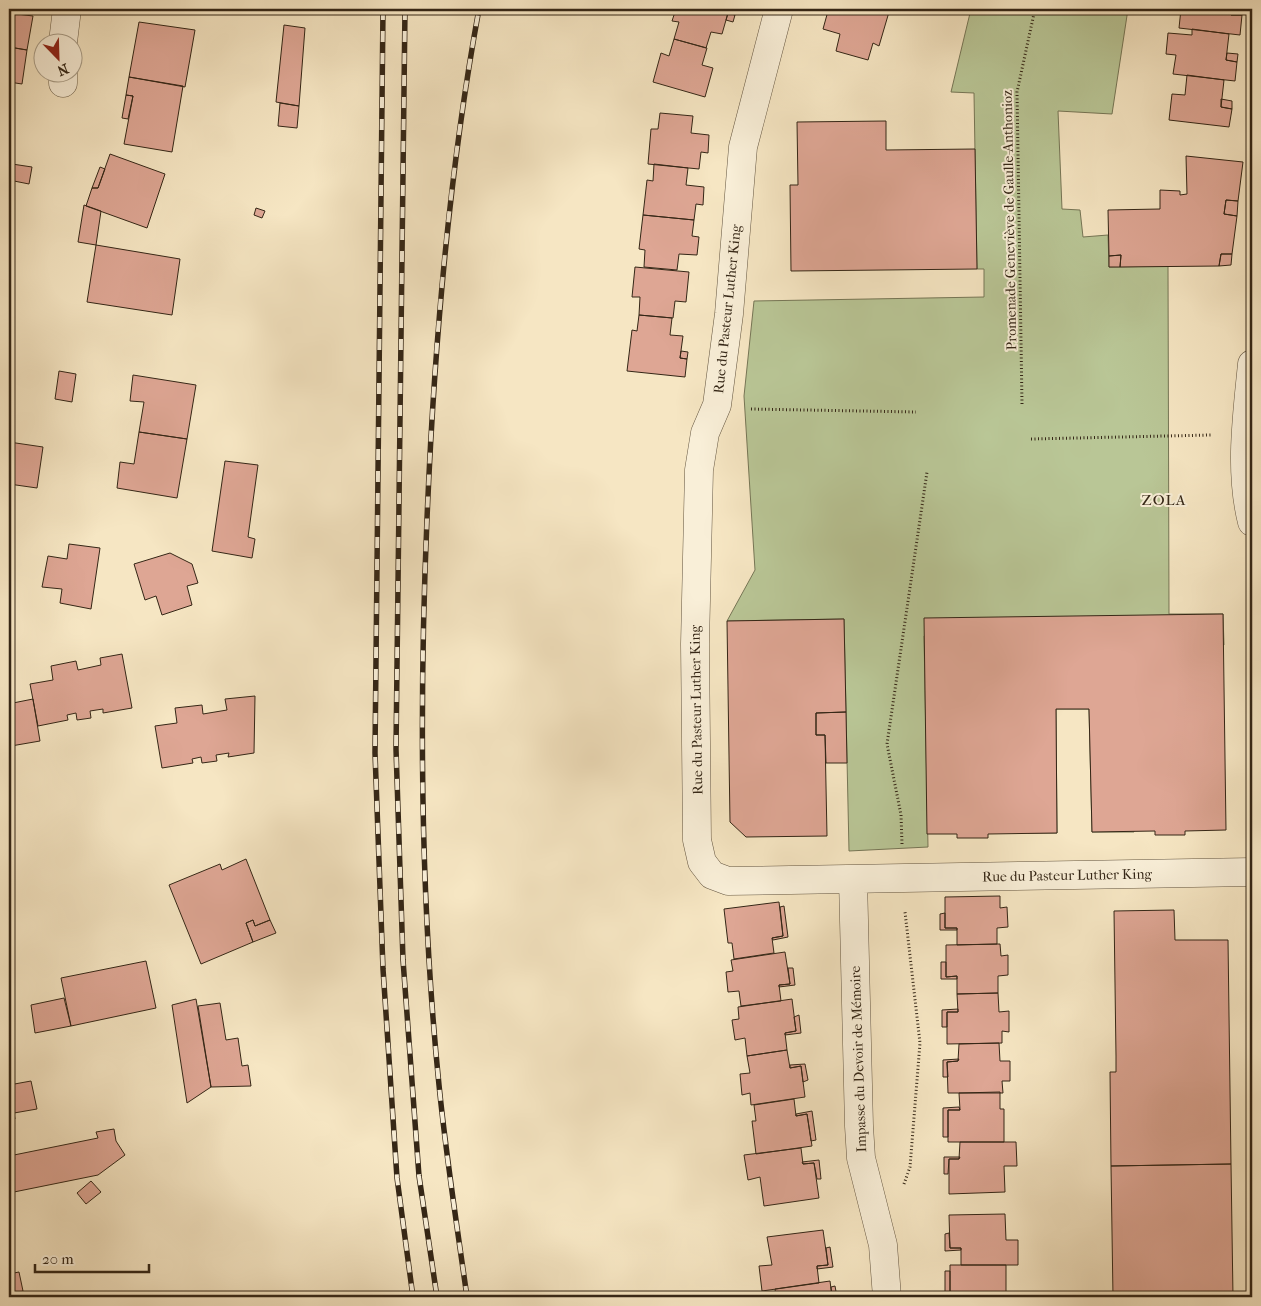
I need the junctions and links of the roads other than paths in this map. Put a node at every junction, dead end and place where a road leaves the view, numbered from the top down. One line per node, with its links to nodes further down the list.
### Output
1 (67, 9): 3 (street)
2 (779, 9): 8 (street, Rue du Pasteur Luther King)
3 (64, 32)
4 (1252, 366): 5 (street)
5 (1250, 495): 6 (street)
6 (1252, 522)
7 (1252, 872): 8 (street, Rue du Pasteur Luther King)
8 (853, 879): 9 (street, Impasse du Devoir de Mémoire)
9 (886, 1297)

